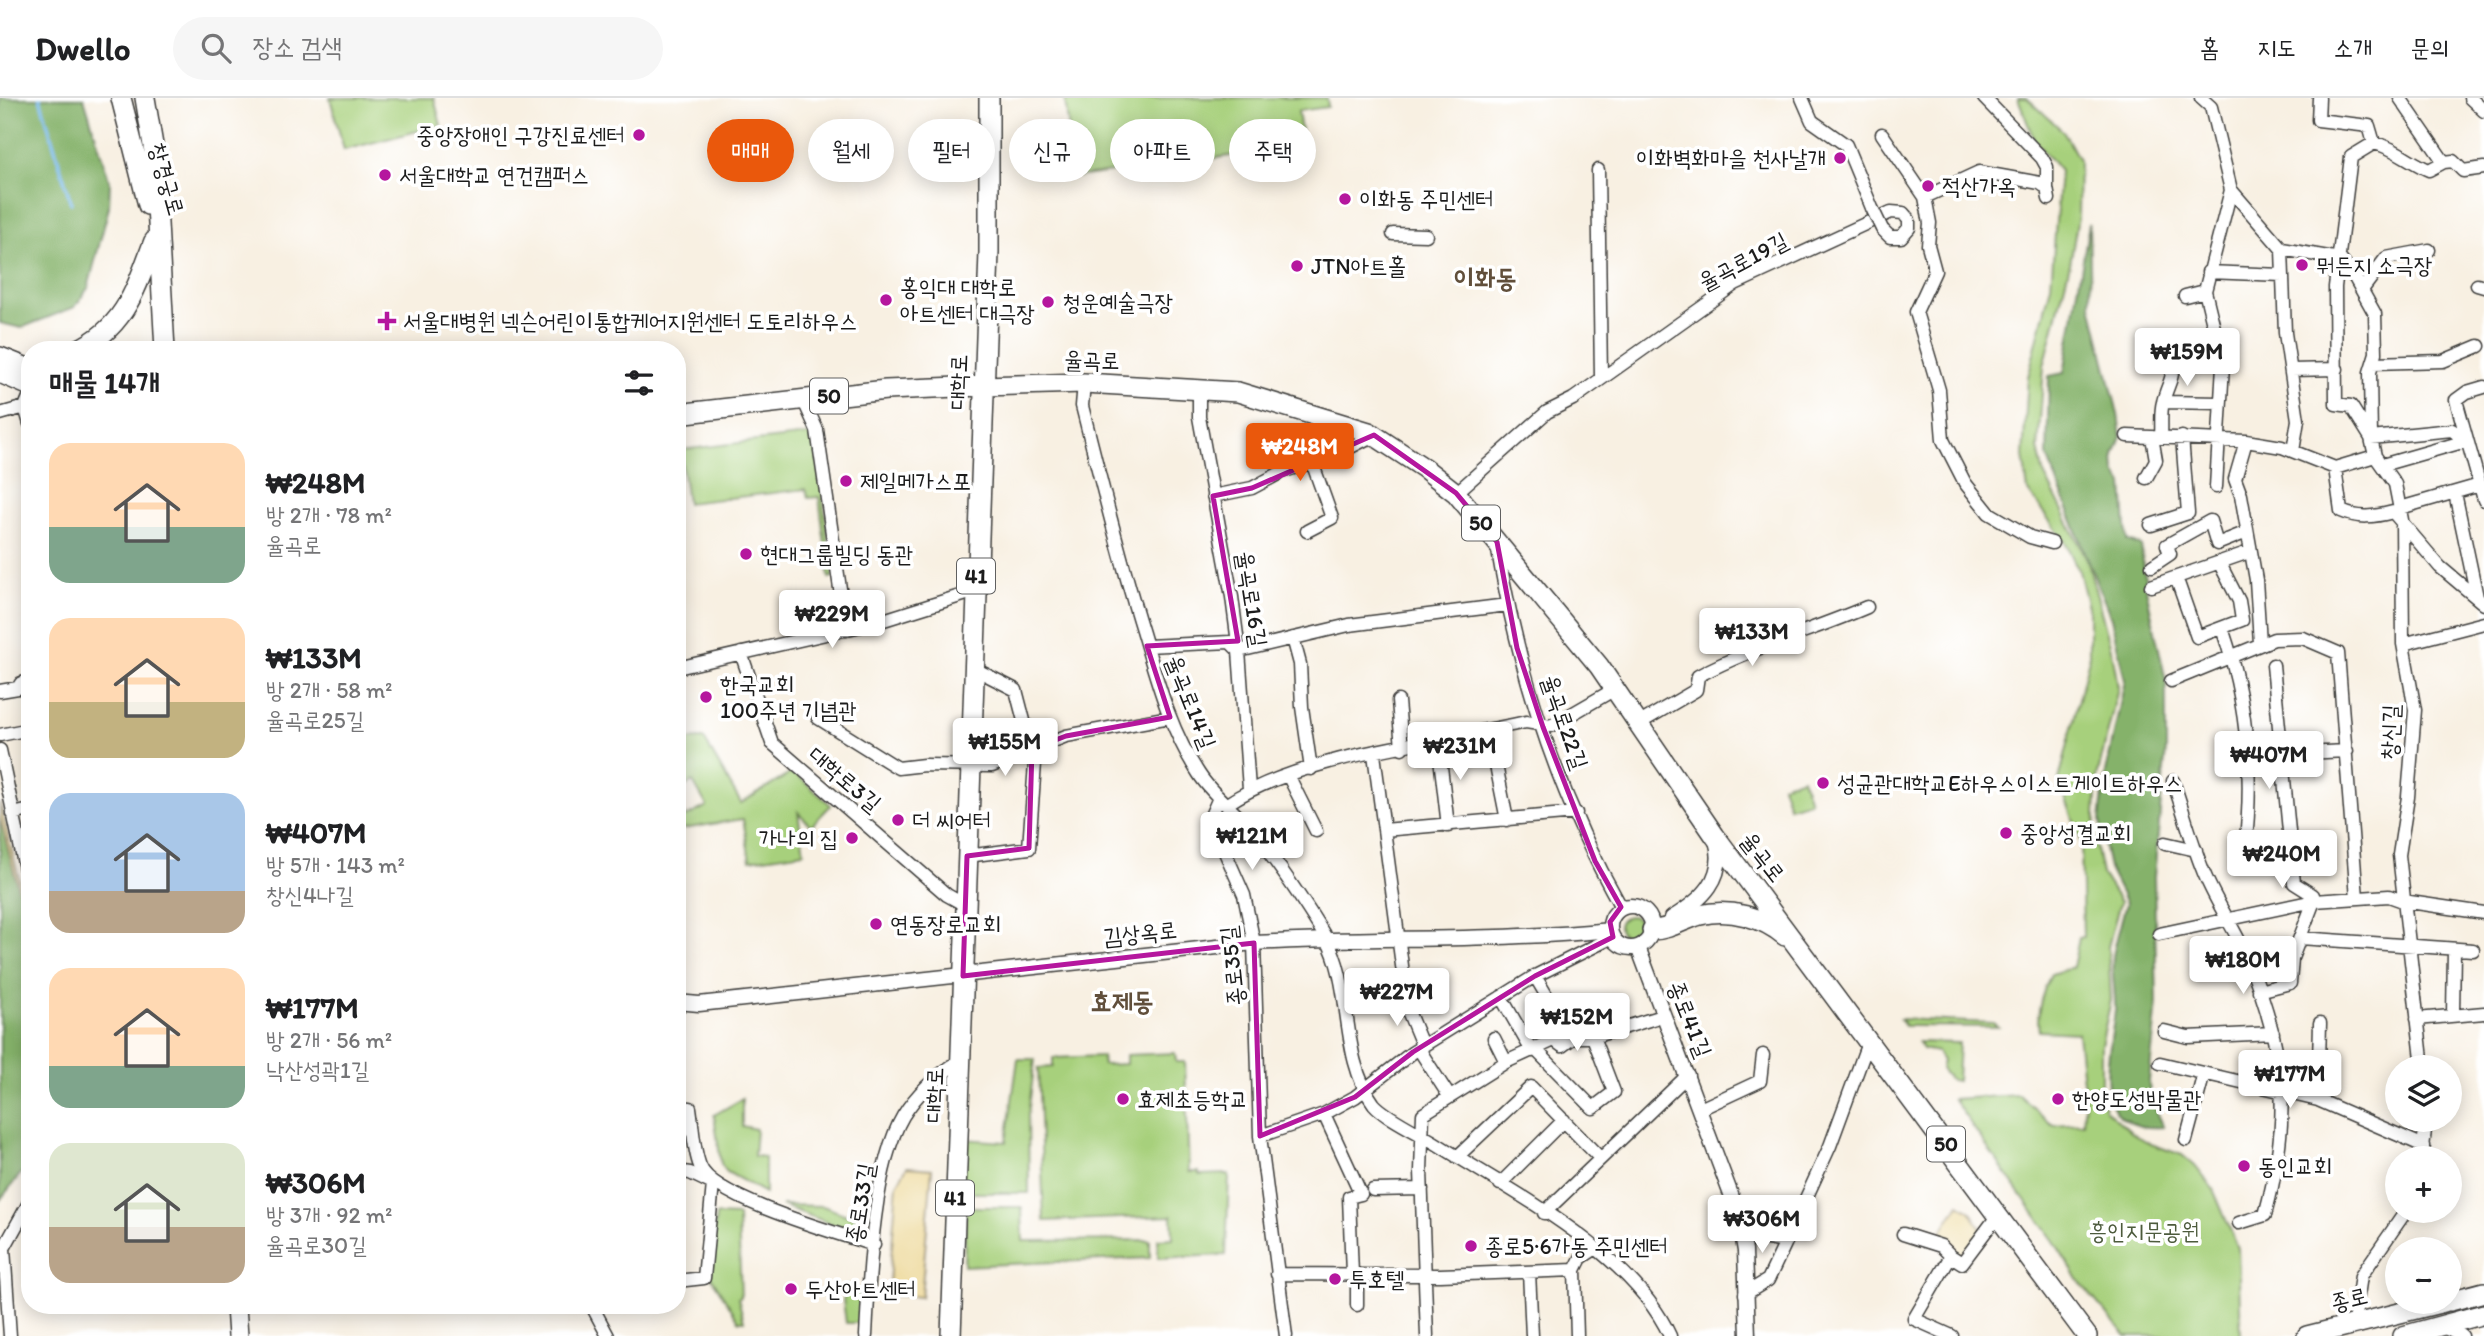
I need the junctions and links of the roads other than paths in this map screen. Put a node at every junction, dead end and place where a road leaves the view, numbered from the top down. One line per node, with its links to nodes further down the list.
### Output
1 (121, 98): 21 (main road, 창경궁로)
2 (145, 98): 21 (main road, 창경궁로)
3 (989, 98): 45 (main road, 대학로 / 41)
4 (1802, 98): 42 (street, 율곡로19길, bridge)
5 (1984, 98): 14 (street)
6 (2319, 98): 13 (street)
7 (2400, 98): 15 (street)
8 (2470, 98): 10 (street)
9 (2211, 101): 19 (street)
10 (2484, 111)
11 (1882, 134): 20 (street)
12 (2034, 140): 14 (street)
13 (2374, 143): 15 (street); 26 (street)
14 (2042, 158): 18 (street); 18 (street)
15 (2444, 162): 16 (street)
16 (2484, 168)
17 (1598, 170): 42 (street)
18 (2033, 181): 20 (street)
19 (2231, 190): 24 (street); 27 (street)
20 (1925, 197): 78 (street)
21 (157, 233): 32 (main road); 33 (main road, 창경궁로)
22 (1393, 234): 23 (street)
23 (1426, 235)
24 (2281, 249): 26 (street); 28 (street)
25 (2429, 250): 29 (street)
26 (2340, 260): 29 (street, 창신길); 40 (street, 창신길)
27 (2208, 272): 28 (street); 30 (street)
28 (2282, 275): 41 (street)
29 (2362, 290): 38 (street, 창신길)
30 (2205, 291): 31 (street); 50 (street)
31 (2185, 296)
32 (93, 341)
33 (164, 341)
34 (2479, 346): 38 (street)
35 (2165, 348): 49 (street)
36 (21, 360): 37 (main road)
37 (2, 363): 39 (main road); 43 (main road)
38 (2373, 363): 59 (street, 창신길)
39 (21, 367)
40 (2337, 369): 41 (street); 59 (street, 창신길)
41 (2291, 370): 62 (street)
42 (1601, 377): 69 (street, 율곡로19길)
43 (21, 379)
44 (1084, 383): 45 (main road, 율곡로 / 50); 47 (main road, 율곡로 / 50); 94 (street, 율곡로14길)
45 (982, 386): 48 (main road, 율곡로 / 50); 84 (main road, 대학로 / 41)
46 (2484, 387): 61 (street)
47 (1199, 389): 54 (main road, 율곡로 / 50); 71 (street, 율곡로16길)
48 (803, 399): 52 (main road, 율곡로 / 50); 90 (street)
49 (2163, 402): 50 (street); 56 (street)
50 (2220, 403): 58 (street)
51 (21, 404): 53 (street)
52 (686, 413)
53 (0, 414)
54 (1374, 435): 63 (street); 69 (main road, 율곡로 / 50)
55 (2127, 436): 56 (street)
56 (2157, 437): 57 (street); 66 (street)
57 (2182, 437): 58 (street); 74 (street)
58 (2216, 438): 60 (street); 68 (street)
59 (2371, 438): 61 (street); 64 (street, 창신길)
60 (2246, 441): 62 (street); 76 (street)
61 (2466, 441): 64 (street); 67 (street)
62 (2293, 452): 65 (street)
63 (1312, 461): 71 (street); 75 (street)
64 (2378, 461): 65 (street); 73 (street, 창신길)
65 (2335, 468): 73 (street)
66 (2146, 478)
67 (2480, 485): 70 (street); 72 (street)
68 (2216, 488)
69 (1456, 493): 77 (main road, 율곡로 / 50)
70 (2455, 493): 73 (street); 85 (street, 창신길)
71 (1213, 496): 95 (street, 율곡로16길)
72 (2484, 500)
73 (2401, 514): 85 (street, 창신길); 93 (street, 창신길)
74 (2151, 525)
75 (1307, 531)
76 (2247, 531): 79 (street); 81 (street)
77 (1497, 542): 86 (street, 율곡로22길); 103 (main road, 율곡로 / 50)
78 (2052, 543)
79 (2249, 552): 80 (street); 92 (street)
80 (2220, 564): 82 (street); 89 (street)
81 (2152, 566)
82 (2177, 580): 83 (street); 89 (street)
83 (2151, 586)
84 (976, 591): 90 (street); 100 (main road, 대학로 / 41)
85 (2480, 600)
86 (1507, 605): 91 (street); 109 (street, 율곡로22길)
87 (1867, 607): 108 (street)
88 (2484, 623): 93 (street)
89 (2222, 628): 97 (street)
90 (846, 630): 96 (street)
91 (1293, 638): 95 (street); 121 (street)
92 (2260, 643): 97 (street); 117 (street)
93 (2403, 644): 141 (street, 창신길)
94 (1147, 646): 95 (street, 율곡로14길); 106 (street, 율곡로14길)
95 (1239, 651): 124 (street, 율곡로16길)
96 (741, 653): 99 (street); 142 (street, 대학로3길)
97 (2232, 657): 101 (street); 137 (street)
98 (2273, 665): 119 (street)
99 (686, 666)
100 (973, 668): 115 (street); 120 (main road, 대학로 / 41)
101 (2171, 681)
102 (21, 683): 104 (street)
103 (1615, 689): 108 (main road, 율곡로 / 50); 109 (street)
104 (0, 691)
105 (1398, 701): 114 (street)
106 (1170, 717): 115 (street); 125 (street, 율곡로14길)
107 (818, 718): 120 (street)
108 (1638, 723): 133 (main road, 율곡로 / 50)
109 (1543, 727): 110 (street); 127 (street, 율곡로22길)
110 (1489, 730): 113 (street); 129 (street)
111 (21, 731): 112 (street)
112 (0, 735)
113 (1438, 741): 114 (street); 130 (street)
114 (1402, 748): 118 (street)
115 (1032, 749): 120 (street); 138 (street)
116 (0, 750): 128 (street)
117 (2347, 751): 119 (street); 139 (street)
118 (1374, 754): 121 (street); 131 (street)
119 (2282, 754): 137 (street)
120 (970, 766): 138 (main road, 대학로 / 41)
121 (1311, 769): 122 (street)
122 (1288, 775): 124 (street); 132 (street)
123 (2173, 781): 135 (street)
124 (1249, 789): 125 (street)
125 (1222, 802): 150 (street, 율곡로14길); 152 (street, 종로35길)
126 (21, 812): 128 (street)
127 (1576, 813): 129 (street); 143 (street, 율곡로22길)
128 (13, 814): 136 (street)
129 (1507, 820): 130 (street)
130 (1448, 826): 131 (street)
131 (1384, 830): 151 (street)
132 (1316, 831)
133 (1715, 836): 146 (street); 157 (main road, 율곡로 / 50)
134 (2165, 843): 135 (street)
135 (2196, 850): 145 (street)
136 (21, 851)
137 (2291, 852): 140 (street)
138 (967, 856): 142 (main road, 대학로 / 41)
139 (2357, 898): 140 (street); 141 (street)
140 (2314, 901): 145 (street); 149 (street)
141 (2403, 901): 144 (street); 153 (street, 창신길)
142 (965, 905): 158 (main road, 대학로 / 41)
143 (1621, 907): 146 (street); 147 (street)
144 (2484, 913)
145 (2227, 919): 148 (street); 160 (street)
146 (1652, 927): 154 (street); 157 (main road)
147 (1611, 933): 151 (street, 김상옥로); 154 (street); 159 (street)
148 (2159, 934)
149 (2300, 938): 153 (street); 160 (street)
150 (1326, 939): 151 (street, 김상옥로); 152 (street, 김상옥로); 183 (street, 율곡로14길)
151 (1399, 941): 174 (street)
152 (1254, 943): 158 (street, 김상옥로); 191 (street, 종로35길)
153 (2407, 945): 155 (street); 166 (street, 창신길)
154 (1638, 947): 165 (street, 종로41길)
155 (2454, 949): 156 (street); 164 (street)
156 (2473, 950)
157 (1805, 952): 173 (main road, 율곡로 / 50)
158 (963, 976): 162 (street, 김상옥로); 178 (main road, 대학로 / 41)
159 (1535, 976): 161 (street); 170 (street)
160 (2259, 991): 169 (street)
161 (1501, 998): 174 (street); 175 (street)
162 (686, 1003)
163 (2484, 1013): 164 (street)
164 (2453, 1015): 166 (street)
165 (1662, 1016): 171 (street); 182 (street, 종로41길)
166 (2417, 1019): 177 (street, 창신길)
167 (2320, 1023): 186 (street)
168 (2164, 1031): 169 (street)
169 (2273, 1033): 184 (street)
170 (1574, 1037): 171 (street); 175 (street)
171 (1593, 1037): 175 (street)
172 (1494, 1038): 179 (street)
173 (1869, 1040): 203 (main road, 율곡로 / 50); 209 (street)
174 (1421, 1047): 183 (street); 185 (street)
175 (1533, 1050): 179 (street)
176 (1763, 1055): 188 (street)
177 (2421, 1055)
178 (960, 1061): 210 (street, 종로33길); 234 (main road, 대학로 / 41)
179 (1506, 1062): 185 (street)
180 (2160, 1063): 181 (street)
181 (2204, 1073): 184 (street); 193 (street)
182 (1688, 1075): 188 (street, 종로41길); 196 (street)
183 (1366, 1089): 189 (street); 192 (street)
184 (2283, 1091): 186 (street); 205 (street)
185 (1449, 1096): 192 (street)
186 (2318, 1100): 194 (street)
187 (686, 1106): 198 (street)
188 (1700, 1109): 208 (street, 종로41길)
189 (1324, 1114): 191 (street); 216 (street)
190 (1564, 1120): 195 (street); 196 (street); 199 (street)
191 (1260, 1136): 215 (street, 종로35길)
192 (1424, 1136): 195 (street); 200 (street)
193 (2186, 1140)
194 (2411, 1146)
195 (1457, 1157): 199 (street)
196 (1600, 1158): 202 (street)
197 (686, 1172): 198 (street)
198 (713, 1184): 210 (street); 218 (street)
199 (1500, 1184): 202 (street)
200 (1422, 1189): 201 (street); 217 (street)
201 (1373, 1190)
202 (1544, 1213): 211 (street)
203 (1997, 1215): 212 (street); 227 (main road, 율곡로 / 50)
204 (21, 1218): 230 (street)
205 (2239, 1223)
206 (2398, 1223): 228 (street)
207 (1903, 1234): 212 (street)
208 (1743, 1235): 209 (street); 220 (street, 종로41길)
209 (1786, 1242): 220 (street)
210 (874, 1245): 233 (street, 종로33길)
211 (1596, 1248): 213 (street); 239 (street)
212 (1951, 1256): 241 (street)
213 (1575, 1270): 214 (street); 238 (street)
214 (1529, 1272): 217 (street); 237 (street)
215 (1277, 1273): 216 (street); 235 (street, 종로35길)
216 (1354, 1274): 217 (street); 222 (street)
217 (1425, 1274): 236 (street)
218 (686, 1280)
219 (2484, 1292): 221 (main road)
220 (1745, 1294): 240 (street, 종로41길)
221 (2462, 1298)
222 (1357, 1304)
223 (237, 1314): 231 (main road)
224 (596, 1314): 232 (street)
225 (2390, 1314): 228 (main road, 종로)
226 (2484, 1314): 229 (main road)
227 (2072, 1317): 242 (main road, 율곡로 / 50); 243 (main road)
228 (2354, 1322): 244 (main road, 종로)
229 (2439, 1333): 245 (main road); 246 (street)
230 (10, 1336)
231 (238, 1336)
232 (608, 1336)
233 (866, 1336)
234 (951, 1336)
235 (1286, 1336)
236 (1427, 1336)
237 (1532, 1336)
238 (1577, 1336)
239 (1670, 1336)
240 (1748, 1336)
241 (1952, 1336)
242 (2087, 1336)
243 (2101, 1336)
244 (2307, 1336)
245 (2403, 1336)
246 (2462, 1336)

